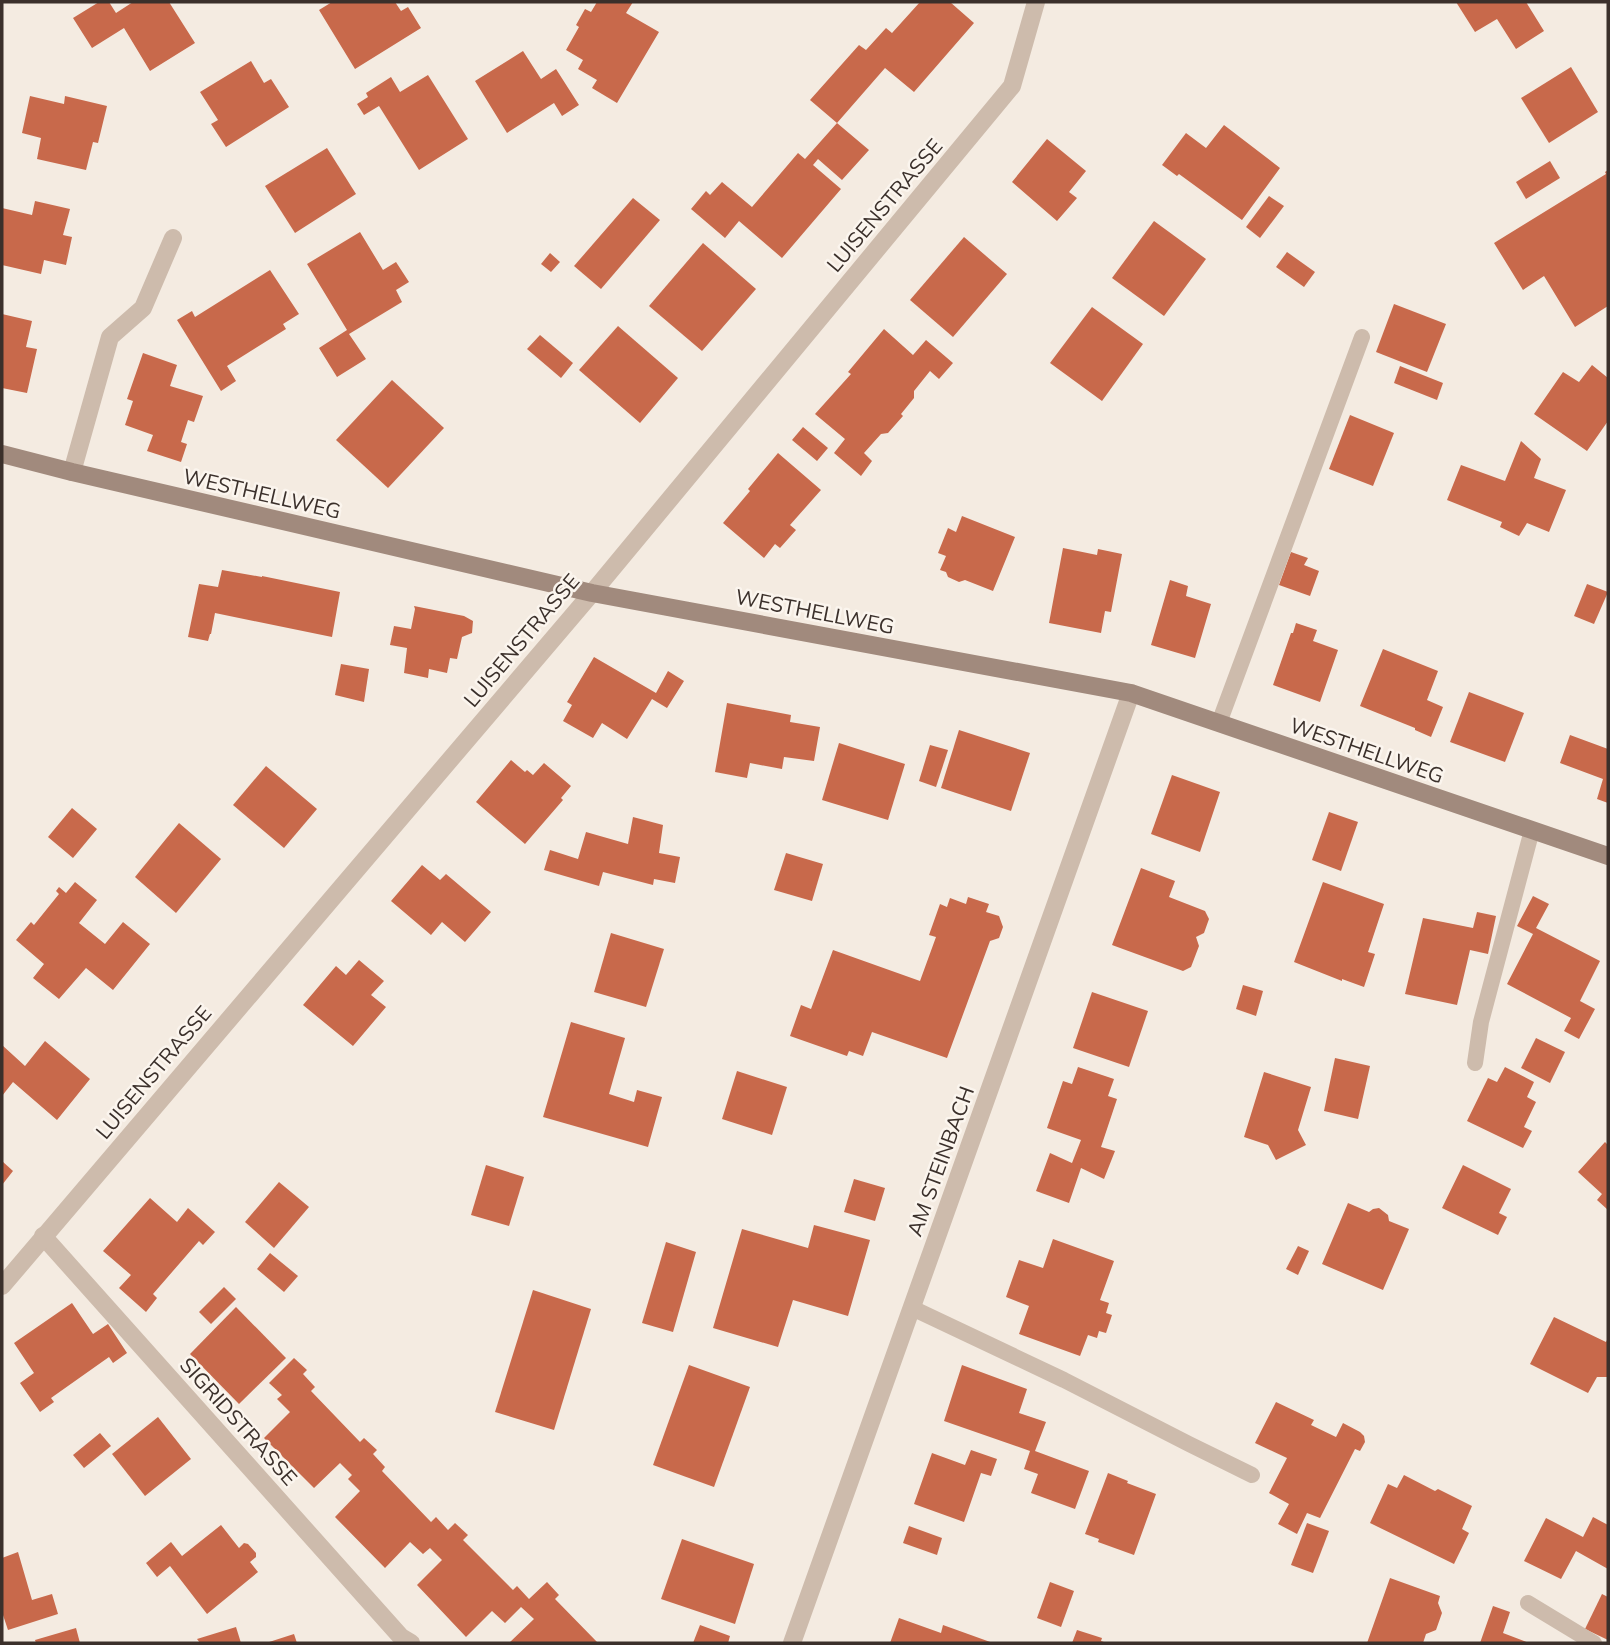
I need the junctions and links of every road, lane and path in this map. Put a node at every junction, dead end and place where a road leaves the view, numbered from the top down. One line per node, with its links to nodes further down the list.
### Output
1 (1036, 2): 6 (street, LUISENSTRASSE)
2 (173, 238): 5 (street)
3 (1362, 337): 8 (lane)
4 (2, 453): 5 (street, WESTHELLWEG)
5 (72, 472): 6 (street, WESTHELLWEG)
6 (592, 593): 7 (street, WESTHELLWEG); 12 (street, LUISENSTRASSE)
7 (1131, 694): 8 (street, WESTHELLWEG); 14 (street, AM STEINBACH)
8 (1219, 723): 9 (street, WESTHELLWEG)
9 (1532, 830): 10 (street, WESTHELLWEG); 11 (lane)
10 (1608, 856)
11 (1475, 1063)
12 (43, 1236): 13 (street, LUISENSTRASSE); 17 (street, SIGRIDSTRASSE)
13 (2, 1286)
14 (912, 1308): 15 (lane); 18 (street, AM STEINBACH)
15 (1252, 1475)
16 (1528, 1603): 19 (lane)
17 (404, 1641)
18 (792, 1643)
19 (1594, 1643)

